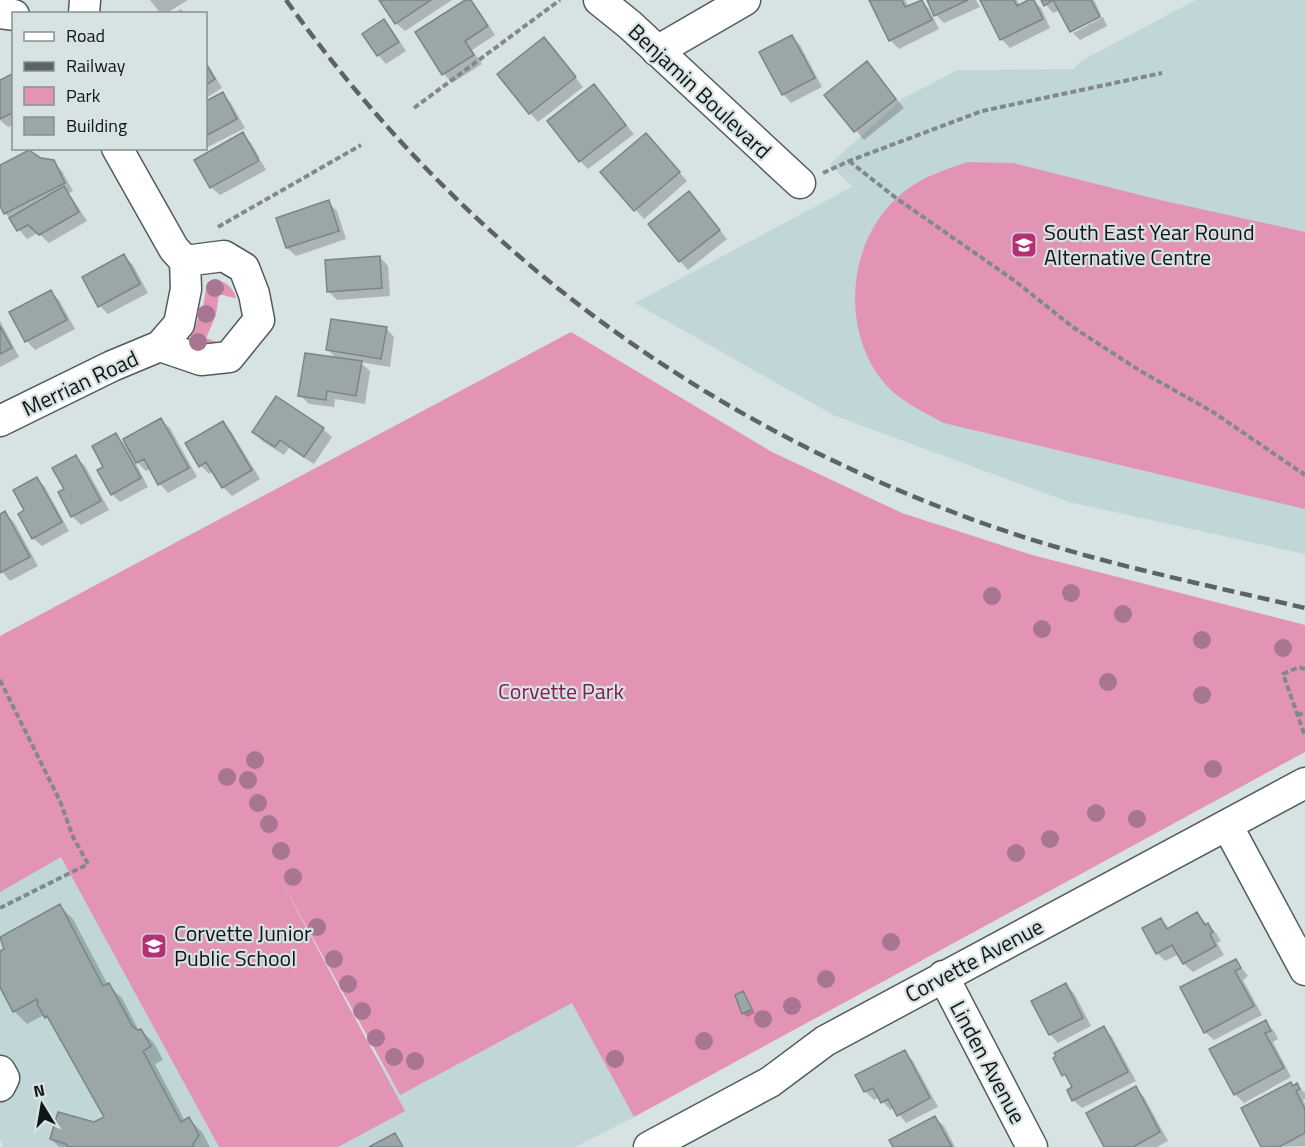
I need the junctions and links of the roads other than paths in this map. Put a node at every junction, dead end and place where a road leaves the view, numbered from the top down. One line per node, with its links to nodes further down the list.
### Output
1 (599, 0): 3 (street, Benjamin Boulevard)
2 (745, 0): 3 (street)
3 (657, 51): 5 (street, Benjamin Boulevard)
4 (118, 150): 6 (street)
5 (800, 183)
6 (185, 261): 7 (street, Merrian Road); 7 (street, Merrian Road)
7 (160, 346): 8 (street, Merrian Road)
8 (0, 421)
9 (1305, 783): 10 (street, Corvette Avenue)
10 (1227, 825): 11 (street); 12 (street, Corvette Avenue)
11 (1305, 970)
12 (943, 976): 15 (street, Corvette Avenue); 16 (street, Linden Avenue)
13 (0, 1071): 14 (street)
14 (0, 1086)
15 (649, 1147)
16 (1032, 1147)

